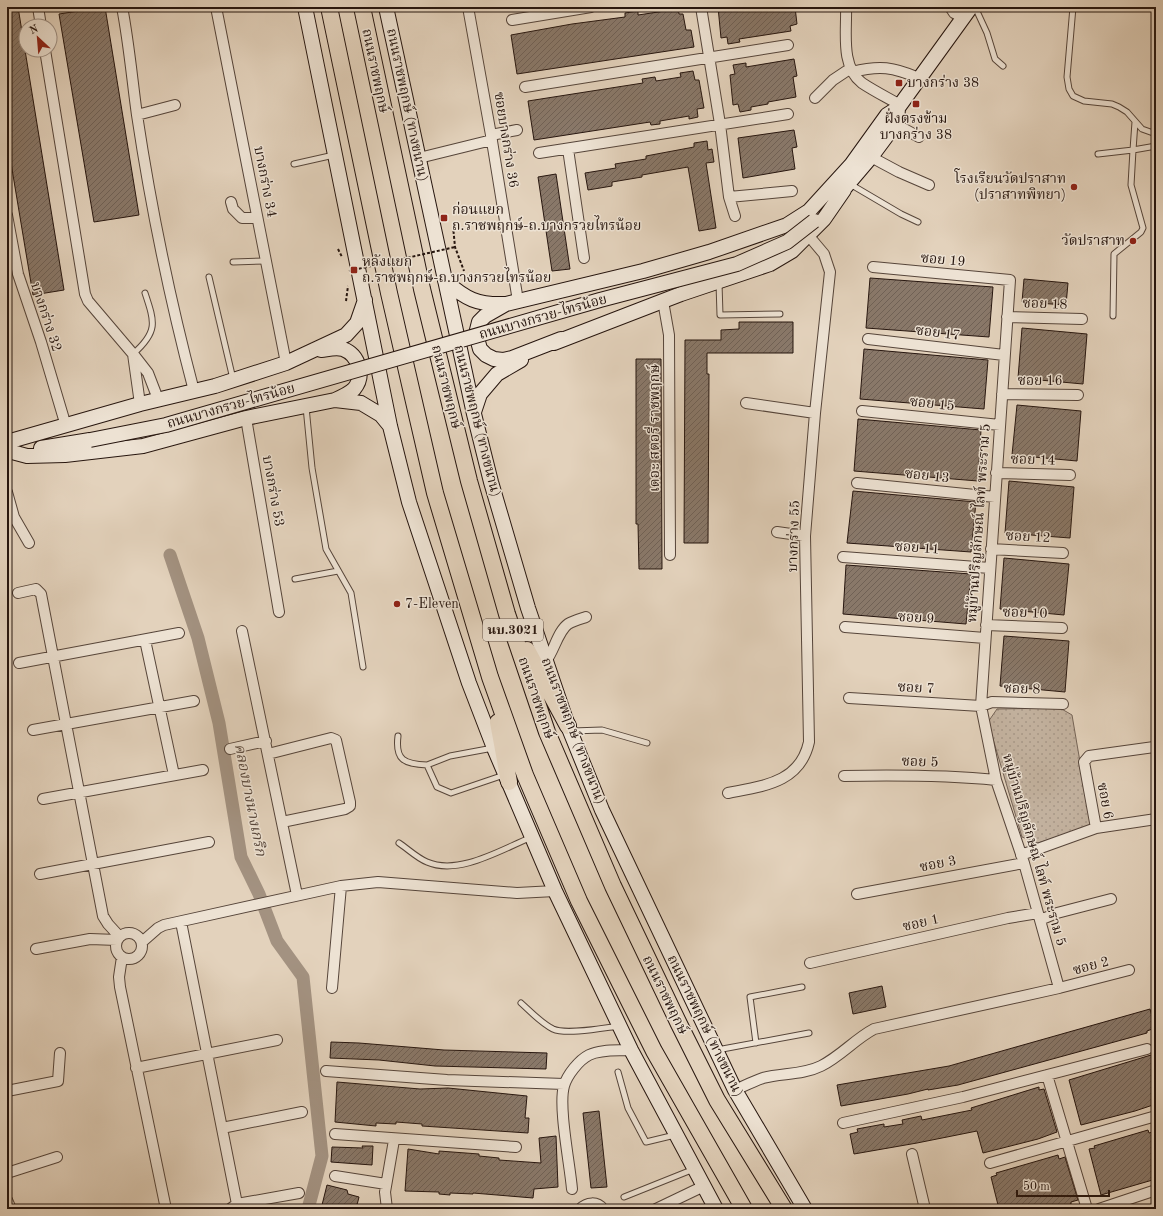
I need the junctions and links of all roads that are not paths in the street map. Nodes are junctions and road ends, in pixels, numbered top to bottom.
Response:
1 (38, 7) edge
2 (122, 7) edge
3 (216, 7) edge
4 (305, 7) edge
5 (362, 7) edge
6 (386, 7) edge
7 (468, 7) edge
8 (591, 7) edge
9 (702, 7) edge
10 (846, 7) edge
11 (950, 7) edge
12 (975, 7) edge
13 (1073, 7) edge
14 (329, 12) edge
15 (967, 12) edge
16 (40, 18) edge
17 (512, 20) dead end
18 (788, 45) dead end
19 (46, 58) edge
20 (709, 58) junction
21 (1003, 66) dead end
22 (852, 70) junction
23 (920, 78) junction
24 (525, 87) dead end
25 (815, 98) dead end
26 (175, 105) dead end
27 (899, 106) junction
28 (788, 114) dead end
29 (137, 115) junction
30 (1135, 122) junction
31 (720, 124) junction
32 (895, 124) junction
33 (517, 130) dead end
34 (1156, 134) edge
35 (919, 137) dead end
36 (492, 138) junction
37 (1156, 146) edge
38 (568, 149) junction
39 (1133, 150) junction
40 (538, 153) dead end
41 (336, 154) junction
42 (1098, 154) dead end
43 (871, 157) junction
44 (419, 158) junction
45 (294, 164) dead end
46 (851, 165) junction
47 (929, 185) dead end
48 (847, 187) junction
49 (792, 191) dead end
50 (729, 197) junction
51 (231, 202) dead end
52 (7, 215) edge
53 (735, 216) dead end
54 (257, 218) junction
55 (812, 219) junction
56 (918, 222) dead end
57 (808, 235) junction
58 (584, 258) dead end
59 (266, 260) junction
60 (233, 262) dead end
61 (874, 268) dead end
62 (209, 277) dead end
63 (1010, 280) joint
64 (445, 281) junction
65 (719, 282) junction
66 (145, 293) dead end
67 (365, 297) junction
68 (663, 301) junction
69 (512, 303) junction
70 (780, 314) dead end
71 (1113, 316) dead end
72 (1007, 317) junction
73 (1082, 319) dead end
74 (561, 339) junction
75 (868, 339) dead end
76 (311, 353) junction
77 (132, 354) junction
78 (1004, 355) junction
79 (286, 363) junction
80 (233, 380) junction
81 (194, 391) junction
82 (1002, 394) junction
83 (1078, 395) dead end
84 (158, 399) junction
85 (335, 400) junction
86 (746, 403) dead end
87 (140, 404) junction
88 (306, 405) junction
89 (862, 411) dead end
90 (815, 413) junction
91 (474, 414) junction
92 (246, 418) junction
93 (1000, 425) junction
94 (66, 426) junction
95 (390, 426) junction
96 (8, 448) edge
97 (996, 473) junction
98 (1070, 475) dead end
99 (857, 483) dead end
100 (7, 492) edge
101 (995, 497) junction
102 (777, 532) dead end
103 (805, 536) junction
104 (29, 543) dead end
105 (991, 548) junction
106 (1063, 553) dead end
107 (670, 555) dead end
108 (843, 556) dead end
109 (990, 568) junction
110 (338, 571) junction
111 (295, 579) dead end
112 (18, 593) dead end
113 (279, 612) dead end
114 (507, 614) junction
115 (586, 617) dead end
116 (986, 625) junction
117 (845, 627) dead end
118 (1062, 628) dead end
119 (242, 632) dead end
120 (179, 633) dead end
121 (985, 638) junction
122 (145, 640) junction
123 (54, 656) junction
124 (546, 662) junction
125 (19, 663) dead end
126 (363, 667) dead end
127 (490, 677) junction
128 (849, 698) dead end
129 (194, 701) dead end
130 (1063, 704) dead end
131 (981, 706) junction
132 (160, 707) junction
133 (67, 724) junction
134 (569, 728) junction
135 (33, 730) dead end
136 (398, 736) dead end
137 (266, 741) junction
138 (647, 743) dead end
139 (1154, 747) dead end
140 (494, 748) junction
141 (230, 749) dead end
142 (268, 754) junction
143 (427, 765) junction
144 (203, 770) dead end
145 (174, 775) junction
146 (844, 776) dead end
147 (508, 778) junction
148 (996, 780) junction
149 (80, 792) junction
150 (728, 793) dead end
151 (43, 799) dead end
152 (1156, 818) edge
153 (282, 822) junction
154 (1096, 828) junction
155 (533, 836) junction
156 (209, 842) dead end
157 (399, 843) dead end
158 (1022, 859) junction
159 (93, 864) junction
160 (40, 874) dead end
161 (341, 886) junction
162 (555, 891) junction
163 (857, 894) dead end
164 (297, 895) junction
165 (1111, 899) dead end
166 (1039, 917) junction
167 (181, 922) junction
168 (118, 938) junction
169 (142, 942) junction
170 (36, 949) dead end
171 (122, 957) junction
172 (810, 963) dead end
173 (1129, 970) dead end
174 (802, 987) dead end
175 (332, 988) dead end
176 (1060, 988) junction
177 (522, 1003) dead end
178 (619, 1026) junction
179 (809, 1033) dead end
180 (277, 1040) dead end
181 (756, 1043) junction
182 (1147, 1049) dead end
183 (631, 1050) junction
184 (716, 1051) junction
185 (60, 1053) dead end
186 (206, 1053) junction
187 (136, 1068) junction
188 (326, 1071) dead end
189 (618, 1072) dead end
190 (1047, 1075) junction
191 (564, 1084) junction
192 (735, 1090) junction
193 (7, 1091) edge
194 (302, 1112) dead end
195 (1156, 1116) edge
196 (842, 1122) dead end
197 (222, 1128) junction
198 (335, 1134) dead end
199 (676, 1134) junction
200 (394, 1140) junction
201 (1066, 1142) junction
202 (516, 1147) dead end
203 (912, 1154) dead end
204 (57, 1157) dead end
205 (990, 1163) dead end
206 (694, 1168) junction
207 (7, 1173) edge
208 (335, 1176) dead end
209 (386, 1184) junction
210 (704, 1186) junction
211 (572, 1189) dead end
212 (1156, 1190) edge
213 (298, 1193) dead end
214 (624, 1197) dead end
215 (7, 1200) edge
216 (234, 1207) edge
217 (580, 1208) edge
218 (11, 1209) edge
219 (166, 1209) edge
220 (387, 1209) edge
221 (570, 1209) edge
222 (603, 1209) edge
223 (656, 1209) edge
224 (716, 1209) edge
225 (744, 1209) edge
226 (784, 1209) edge
227 (805, 1209) edge
228 (925, 1209) edge
229 (1087, 1209) edge
230 (1099, 1209) edge

1 - 16 street
2 - 29 street
3 - 54 street, บางกร่าง 34
4 - 41 main road
5 - 114 main road, ถนนราชพฤกษ์ / นบ.3021
6 - 44 main road, ถนนราชพฤกษ์ (ทางขนาน) / นบ.3021
7 - 36 street, ซอยบางกร่าง 36
8 - 17 street
9 - 20 street
10 - 22 street
11 - 15 street
12 - 21 lane
13 - 30 lane
14 - 127 main road, นบ.3021
15 - 23 main road, ถนนบางกรวย-ไทรน้อย
18 - 20 street
19 - 77 street
20 - 24 street
20 - 31 street
22 - 23 street
22 - 25 street
22 - 27 street
23 - 27 main road, ถนนบางกรวย-ไทรน้อย
26 - 29 street
27 - 32 main road, ถนนบางกรวย-ไทรน้อย
27 - 46 main road, ถนนบางกรวย-ไทรน้อย
28 - 31 street
29 - 81 street
30 - 34 lane
30 - 39 lane
31 - 38 street
31 - 50 street
32 - 35 street
32 - 43 main road, ถนนบางกรวย-ไทรน้อย
33 - 36 street
36 - 44 street
36 - 69 street, ซอยบางกร่าง 36
37 - 39 lane
38 - 40 street
38 - 58 street
39 - 42 lane
39 - 71 lane
41 - 45 lane
41 - 67 main road
43 - 47 street
43 - 48 main road, ถนนบางกรวย-ไทรน้อย
44 - 64 main road, ถนนราชพฤกษ์ (ทางขนาน) / นบ.3021
46 - 55 main road, ถนนบางกรวย-ไทรน้อย
46 - 69 main road
48 - 55 main road, ถนนบางกรวย-ไทรน้อย
48 - 56 lane
48 - 57 main road
49 - 50 street
50 - 53 street
51 - 54 street
52 - 94 street, บางกร่าง 32
54 - 59 street, บางกร่าง 34
55 - 96 main road, ถนนบางกรวย-ไทรน้อย, bridge
57 - 65 main road
57 - 90 street, บางกร่าง 55
59 - 60 lane
59 - 79 street, บางกร่าง 34
61 - 63 street, ซอย 19
62 - 80 lane
63 - 72 street, หมู่บ้านปริญลักษณ์ ไลท์ พระราม 5
64 - 69 main road
64 - 91 main road, ถนนราชพฤกษ์ (ทางขนาน) / นบ.3021
65 - 68 main road
65 - 70 lane
66 - 77 lane
67 - 76 main road
67 - 95 main road
68 - 74 main road
68 - 107 street, เดอะ สตอรี่ ราชพฤกษ์
69 - 74 main road
72 - 73 street, ซอย 18
72 - 78 street, หมู่บ้านปริญลักษณ์ ไลท์ พระราม 5
74 - 91 main road
75 - 78 street, ซอย 17
76 - 79 main road
76 - 85 main road
77 - 84 street
77 - 87 street
78 - 82 street, หมู่บ้านปริญลักษณ์ ไลท์ พระราม 5
79 - 80 main road
80 - 81 main road
81 - 84 main road
82 - 83 street, ซอย 16
82 - 93 street, หมู่บ้านปริญลักษณ์ ไลท์ พระราม 5
84 - 87 main road
85 - 88 main road
85 - 95 main road
86 - 90 street
87 - 94 main road
88 - 92 main road
88 - 110 lane
89 - 93 street, ซอย 15
90 - 103 street, บางกร่าง 55
91 - 124 main road, ถนนราชพฤกษ์ (ทางขนาน) / นบ.3021
92 - 96 main road
92 - 113 street, บางกร่าง 53
93 - 97 street, หมู่บ้านปริญลักษณ์ ไลท์ พระราม 5
94 - 96 main road
95 - 140 main road
97 - 98 street, ซอย 14
97 - 101 street, หมู่บ้านปริญลักษณ์ ไลท์ พระราม 5
99 - 101 street, ซอย 13
100 - 104 street
101 - 105 street, หมู่บ้านปริญลักษณ์ ไลท์ พระราม 5
102 - 103 street
103 - 150 street, บางกร่าง 55
105 - 106 street, ซอย 12
105 - 109 street, หมู่บ้านปริญลักษณ์ ไลท์ พระราม 5
108 - 109 street, ซอย 11
109 - 116 street, หมู่บ้านปริญลักษณ์ ไลท์ พระราม 5
110 - 111 lane
110 - 126 lane
112 - 123 street
114 - 134 main road
114 - 226 main road, ถนนราชพฤกษ์ / นบ.3021
115 - 124 street
116 - 118 street, ซอย 10
116 - 121 street, หมู่บ้านปริญลักษณ์ ไลท์ พระราม 5
117 - 121 street, ซอย 9
119 - 137 street
120 - 122 street
121 - 131 street, หมู่บ้านปริญลักษณ์ ไลท์ พระราม 5
122 - 123 street
122 - 132 street
123 - 125 street
123 - 133 street
124 - 134 main road, ถนนราชพฤกษ์ (ทางขนาน) / นบ.3021
127 - 147 main road
127 - 225 main road, นบ.3021
128 - 131 street, ซอย 7
129 - 132 street
130 - 131 street, ซอย 8
131 - 148 street, หมู่บ้านปริญลักษณ์ ไลท์ พระราม 5
132 - 133 street
132 - 145 street
133 - 135 street
133 - 149 street
134 - 138 lane
134 - 184 main road, ถนนราชพฤกษ์ (ทางขนาน) / นบ.3021
136 - 143 lane
137 - 141 street
137 - 142 street
139 - 154 street, ซอย 6
140 - 143 lane
140 - 147 main road
142 - 153 street
142 - 153 street
143 - 147 lane
144 - 145 street
145 - 149 street
146 - 148 street, ซอย 5
147 - 155 main road
148 - 158 street, หมู่บ้านปริญลักษณ์ ไลท์ พระราม 5
149 - 151 street
149 - 159 street
152 - 154 street
153 - 164 street
154 - 158 street, ซอย 6
155 - 157 lane
155 - 162 main road
156 - 159 street
158 - 163 street, ซอย 3
158 - 166 street, หมู่บ้านปริญลักษณ์ ไลท์ พระราม 5
159 - 160 street
159 - 168 street
161 - 162 street
161 - 164 street
161 - 175 street
162 - 178 main road
164 - 167 street
165 - 166 street, ซอย 1
166 - 172 street, ซอย 1
166 - 176 street, หมู่บ้านปริญลักษณ์ ไลท์ พระราม 5
167 - 169 street
167 - 186 street
168 - 169 street
168 - 170 street
168 - 171 street
169 - 171 street
171 - 187 street
173 - 176 street, ซอย 2
174 - 181 lane
176 - 192 street
177 - 178 lane
178 - 183 main road
179 - 181 lane
180 - 186 street
181 - 184 lane
182 - 190 street
183 - 191 street
183 - 199 main road
184 - 192 main road, ถนนราชพฤกษ์ (ทางขนาน) / นบ.3021
185 - 193 street
186 - 187 street
186 - 197 street
187 - 219 street
188 - 191 street
189 - 199 lane
190 - 196 street
190 - 201 street
191 - 211 street
192 - 227 main road, ถนนราชพฤกษ์ (ทางขนาน) / นบ.3021
194 - 197 street
195 - 201 street
197 - 216 street
198 - 200 street
199 - 206 main road
200 - 202 street
200 - 209 street
201 - 205 street
201 - 229 street
203 - 228 street
204 - 207 street
206 - 210 main road
206 - 214 lane
208 - 209 street
209 - 220 street
210 - 223 street
210 - 224 main road
212 - 230 street
213 - 216 street
215 - 218 street
217 - 221 street
217 - 222 street

